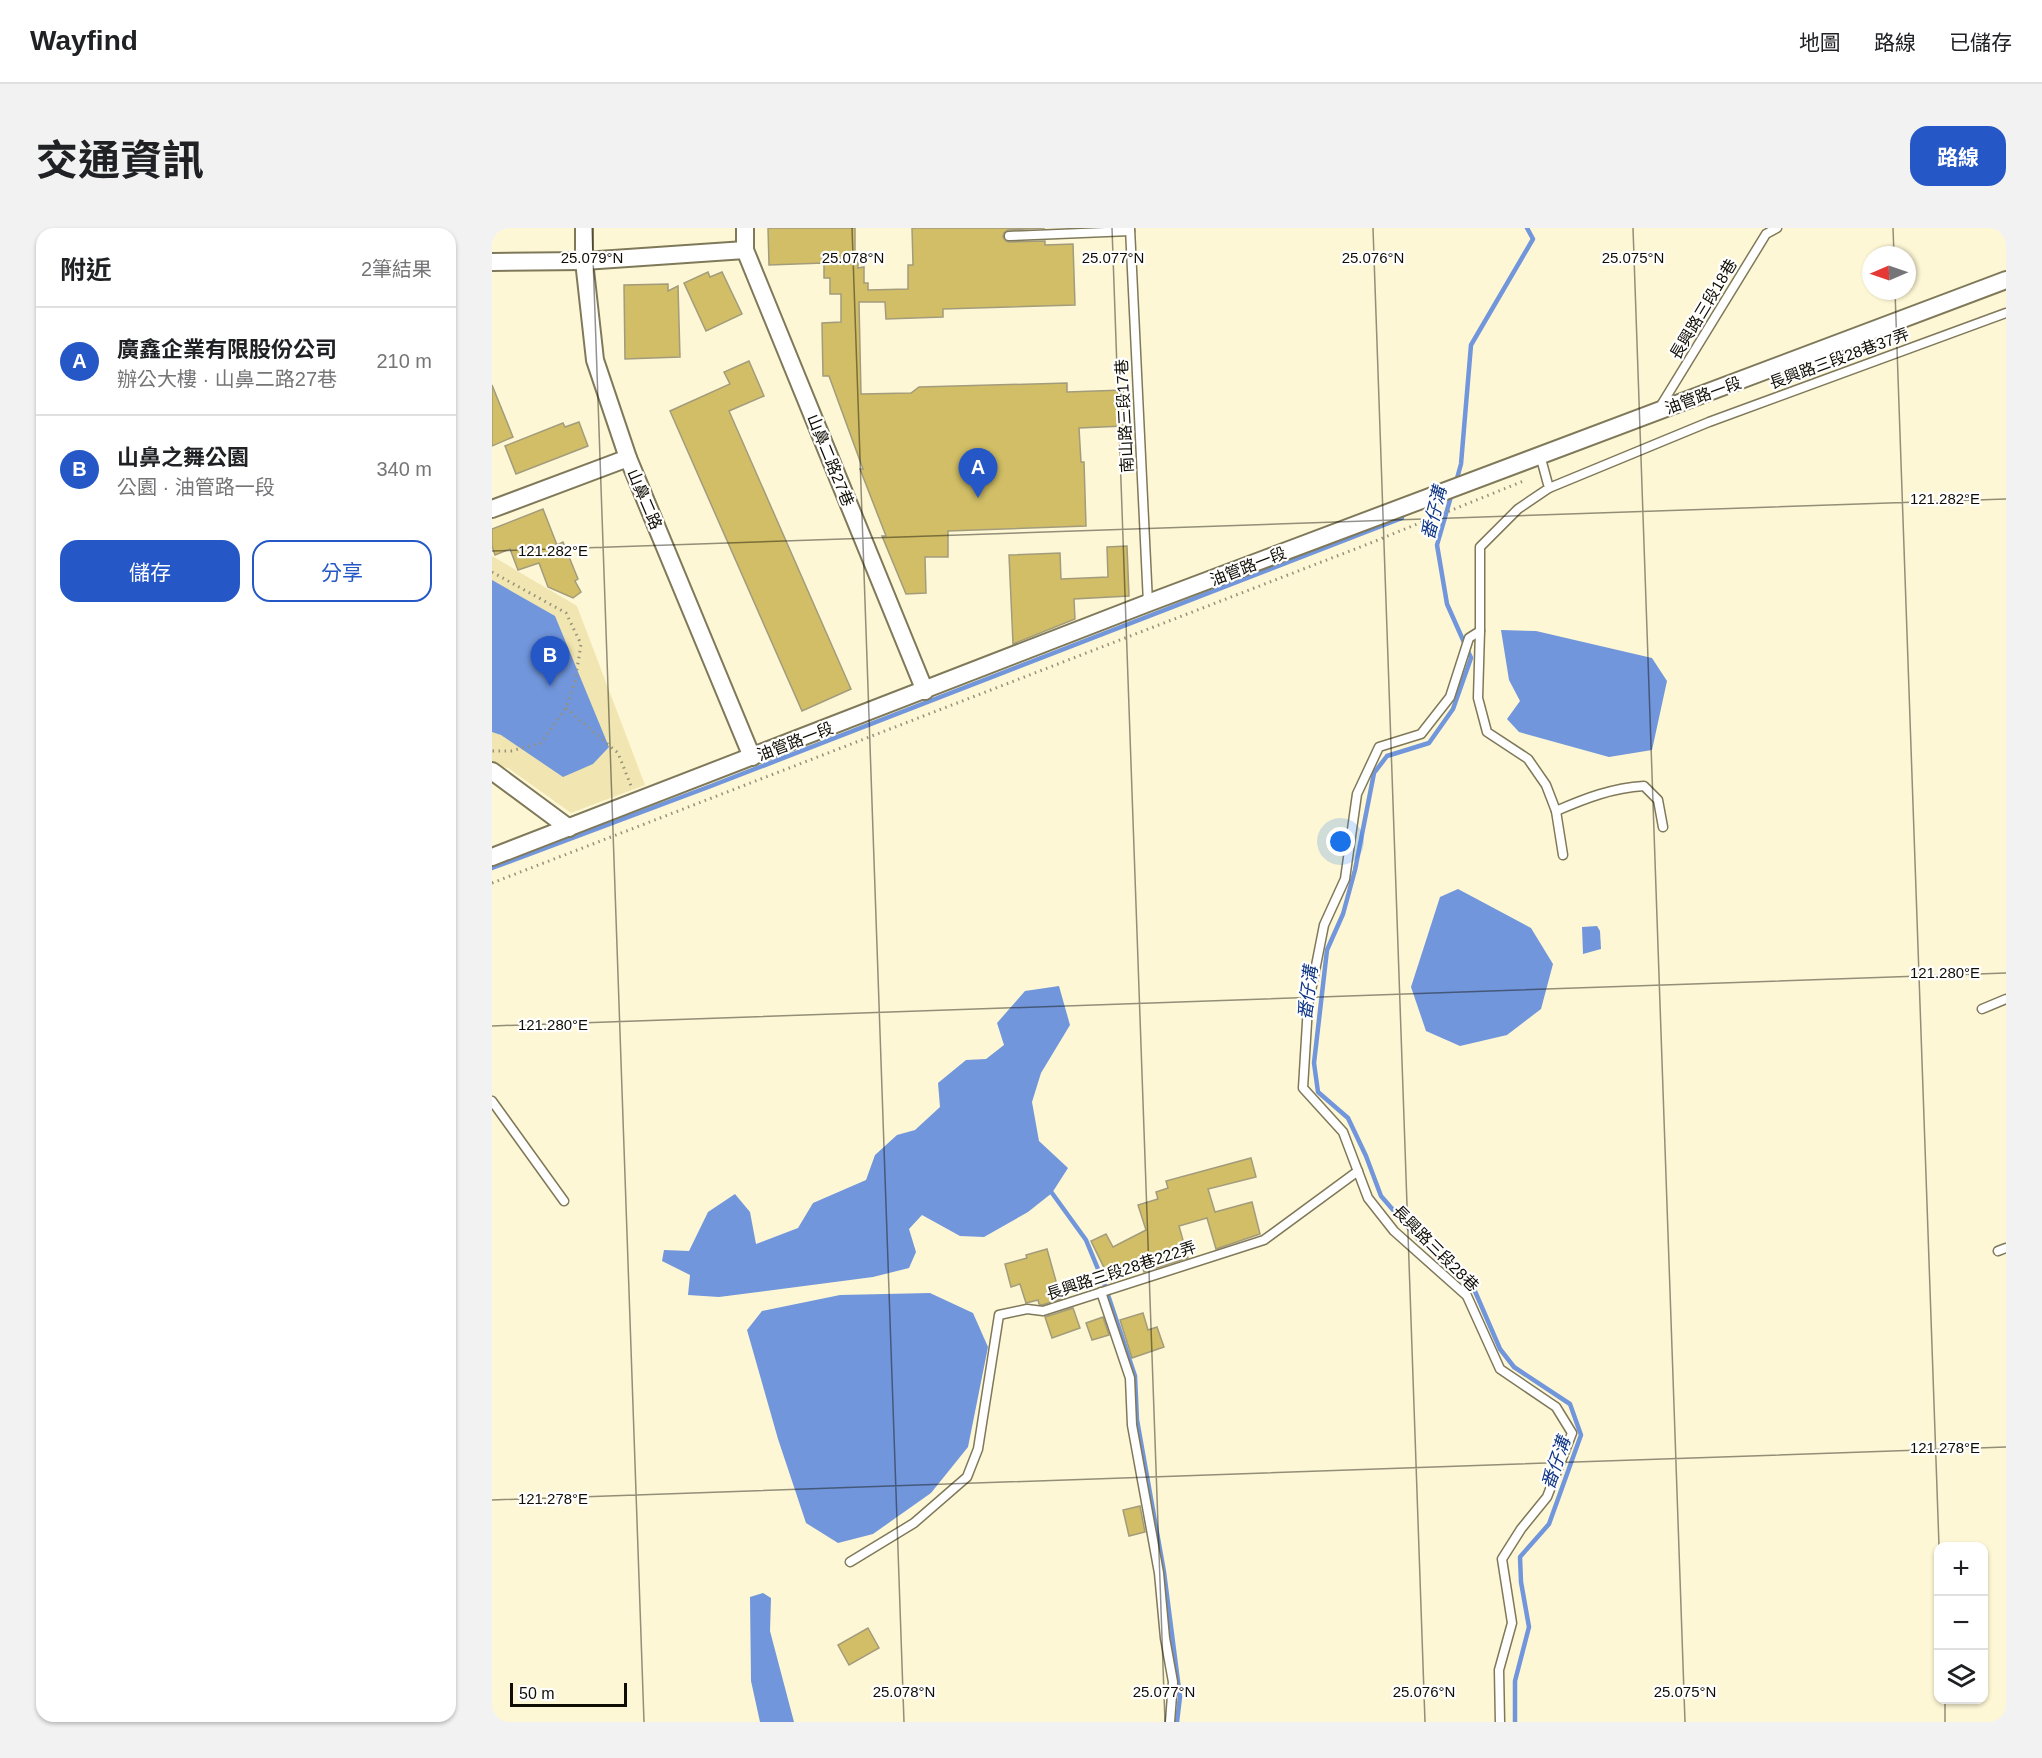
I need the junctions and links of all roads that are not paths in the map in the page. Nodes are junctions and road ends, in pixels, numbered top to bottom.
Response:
1 (584, 228) edge
2 (745, 228) edge
3 (1777, 228) edge
4 (1130, 229) edge
5 (1009, 236) dead end
6 (745, 250) junction
7 (584, 261) junction
8 (492, 262) edge
9 (2006, 280) edge
10 (2006, 313) edge
11 (1659, 411) junction
12 (1540, 455) junction
13 (628, 458) junction
14 (1549, 488) junction
15 (492, 509) edge
16 (1148, 603) junction
17 (1480, 631) junction
18 (925, 691) junction
19 (752, 757) junction
20 (492, 771) edge
21 (1557, 811) junction
22 (1663, 827) dead end
23 (569, 828) junction
24 (1563, 855) dead end
25 (492, 857) edge
26 (2006, 999) edge
27 (1982, 1009) dead end
28 (492, 1101) edge
29 (1358, 1171) junction
30 (564, 1201) dead end
31 (1101, 1292) junction
32 (850, 1562) dead end
33 (1170, 1722) edge
34 (1500, 1722) edge

1 - 7 street, 山鼻二路
2 - 6 street, 山鼻二路27巷
3 - 11 lane, 長興路三段18巷
4 - 5 lane
4 - 16 lane, 南山路三段17巷
6 - 7 street
6 - 18 street, 山鼻二路27巷
7 - 8 street
7 - 13 street, 山鼻二路
9 - 11 street, 油管路一段
10 - 14 lane, 長興路三段28巷37弄
11 - 12 street, 油管路一段
12 - 14 lane
12 - 16 street, 油管路一段
13 - 15 street
13 - 19 street, 山鼻二路
14 - 17 lane
16 - 18 street, 油管路一段
17 - 21 lane
17 - 29 lane, 長興路三段28巷
18 - 19 street, 油管路一段
19 - 23 street, 油管路一段
20 - 23 street
21 - 22 lane
21 - 24 lane
23 - 25 street, 油管路一段
26 - 27 lane
28 - 30 lane
29 - 31 lane, 長興路三段28巷222弄
29 - 34 lane, 長興路三段28巷
31 - 32 lane, 長興路三段28巷222弄
31 - 33 lane

